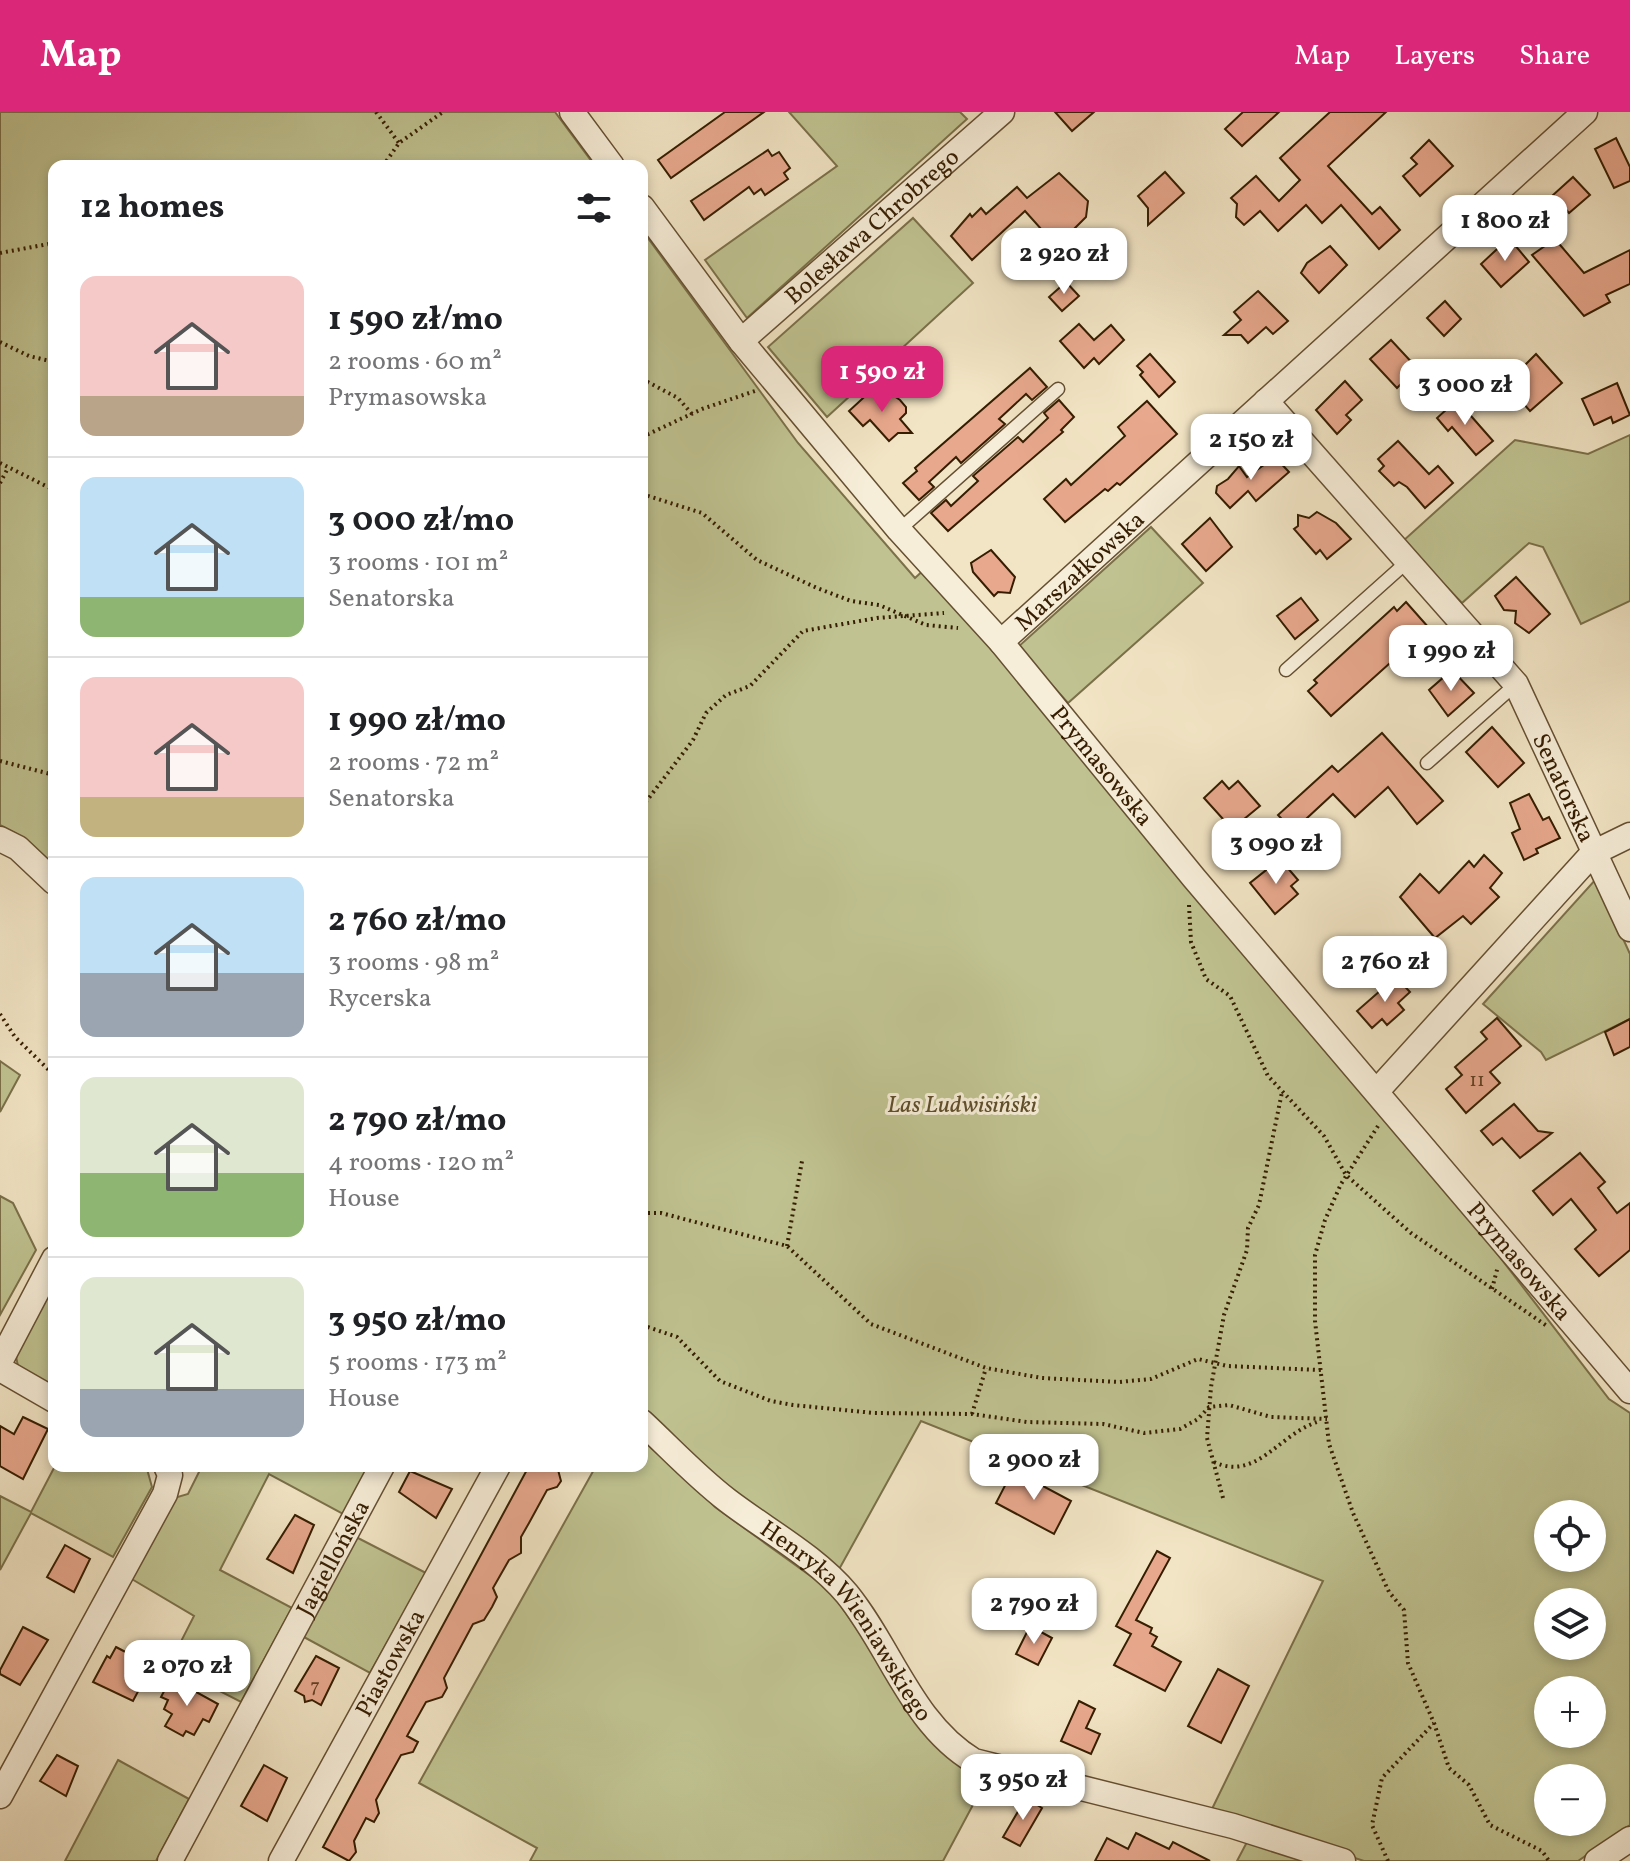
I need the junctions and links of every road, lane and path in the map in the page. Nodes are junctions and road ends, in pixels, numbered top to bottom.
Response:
1 (376, 112) edge
2 (443, 112) edge
3 (572, 112) edge
4 (1002, 112) edge
5 (1585, 112) edge
6 (399, 143) junction
7 (387, 160) edge
8 (608, 160) edge
9 (648, 215) edge
10 (48, 244) edge
11 (0, 253) edge
12 (741, 341) junction
13 (0, 342) edge
14 (48, 361) edge
15 (648, 382) edge
16 (777, 384) junction
17 (1058, 389) dead end
18 (1266, 401) junction
19 (692, 414) junction
20 (648, 434) edge
21 (0, 463) edge
22 (8, 468) junction
23 (0, 483) edge
24 (48, 487) edge
25 (648, 496) edge
26 (899, 530) junction
27 (1408, 561) junction
28 (977, 614) junction
29 (913, 617) junction
30 (1001, 642) junction
31 (1286, 670) dead end
32 (1516, 684) junction
33 (0, 761) edge
34 (1427, 763) dead end
35 (48, 773) edge
36 (648, 799) edge
37 (1630, 835) edge
38 (0, 839) edge
39 (1593, 853) junction
40 (48, 876) edge
41 (1194, 878) junction
42 (1630, 929) edge
43 (0, 1014) edge
44 (48, 1069) edge
45 (1282, 1092) junction
46 (1384, 1099) junction
47 (802, 1161) dead end
48 (1346, 1175) junction
49 (648, 1213) edge
50 (787, 1246) junction
51 (48, 1270) edge
52 (648, 1327) edge
53 (1551, 1328) dead end
54 (0, 1362) edge
55 (1217, 1363) junction
56 (986, 1368) junction
57 (0, 1369) edge
58 (1321, 1370) junction
59 (1630, 1391) edge
60 (48, 1397) edge
61 (1209, 1407) junction
62 (972, 1414) junction
63 (1327, 1419) junction
64 (648, 1428) edge
65 (1214, 1462) junction
66 (168, 1472) edge
67 (379, 1472) edge
68 (495, 1472) edge
69 (1223, 1498) dead end
70 (1434, 1723) junction
71 (0, 1796) edge
72 (1630, 1839) edge
73 (170, 1861) edge
74 (281, 1861) edge
75 (1343, 1861) edge
76 (1388, 1861) edge
77 (1549, 1861) edge
78 (1597, 1861) edge

1 - 6 path
2 - 6 path
3 - 8 street
4 - 12 street, Bolesława Chrobrego
5 - 18 street, Marszałkowska
6 - 7 path
9 - 12 street, Prymasowska
10 - 11 path
12 - 16 street, Prymasowska
13 - 14 path
15 - 19 path
16 - 19 path
16 - 26 street, Prymasowska
17 - 26 lane
18 - 27 street, Senatorska
18 - 30 street, Marszałkowska
19 - 20 path
21 - 22 path
22 - 23 path
22 - 24 path
25 - 29 path
26 - 28 street, Prymasowska
27 - 31 lane
27 - 32 street, Senatorska
28 - 29 path
28 - 29 path
28 - 30 street, Prymasowska
29 - 36 path
30 - 41 street, Prymasowska
32 - 34 lane
32 - 39 street, Senatorska
33 - 35 path
37 - 39 street
38 - 40 street
39 - 42 street, Senatorska
39 - 46 street
41 - 45 path
41 - 46 street, Prymasowska
43 - 44 path
45 - 48 path
45 - 55 path
46 - 48 path
46 - 59 street, Prymasowska
47 - 50 path
48 - 53 path
48 - 58 path
49 - 50 path
50 - 56 path
51 - 54 street
52 - 62 path
55 - 56 path
55 - 58 path
55 - 61 path
56 - 62 path
57 - 60 street
58 - 63 path
61 - 62 path
61 - 63 path
61 - 65 path
63 - 65 path
63 - 70 path
64 - 75 street, Henryka Wieniawskiego
65 - 69 path
66 - 71 street
67 - 73 street, Jagiellońska
68 - 74 street, Piastowska
70 - 76 path
70 - 77 path
72 - 78 street

